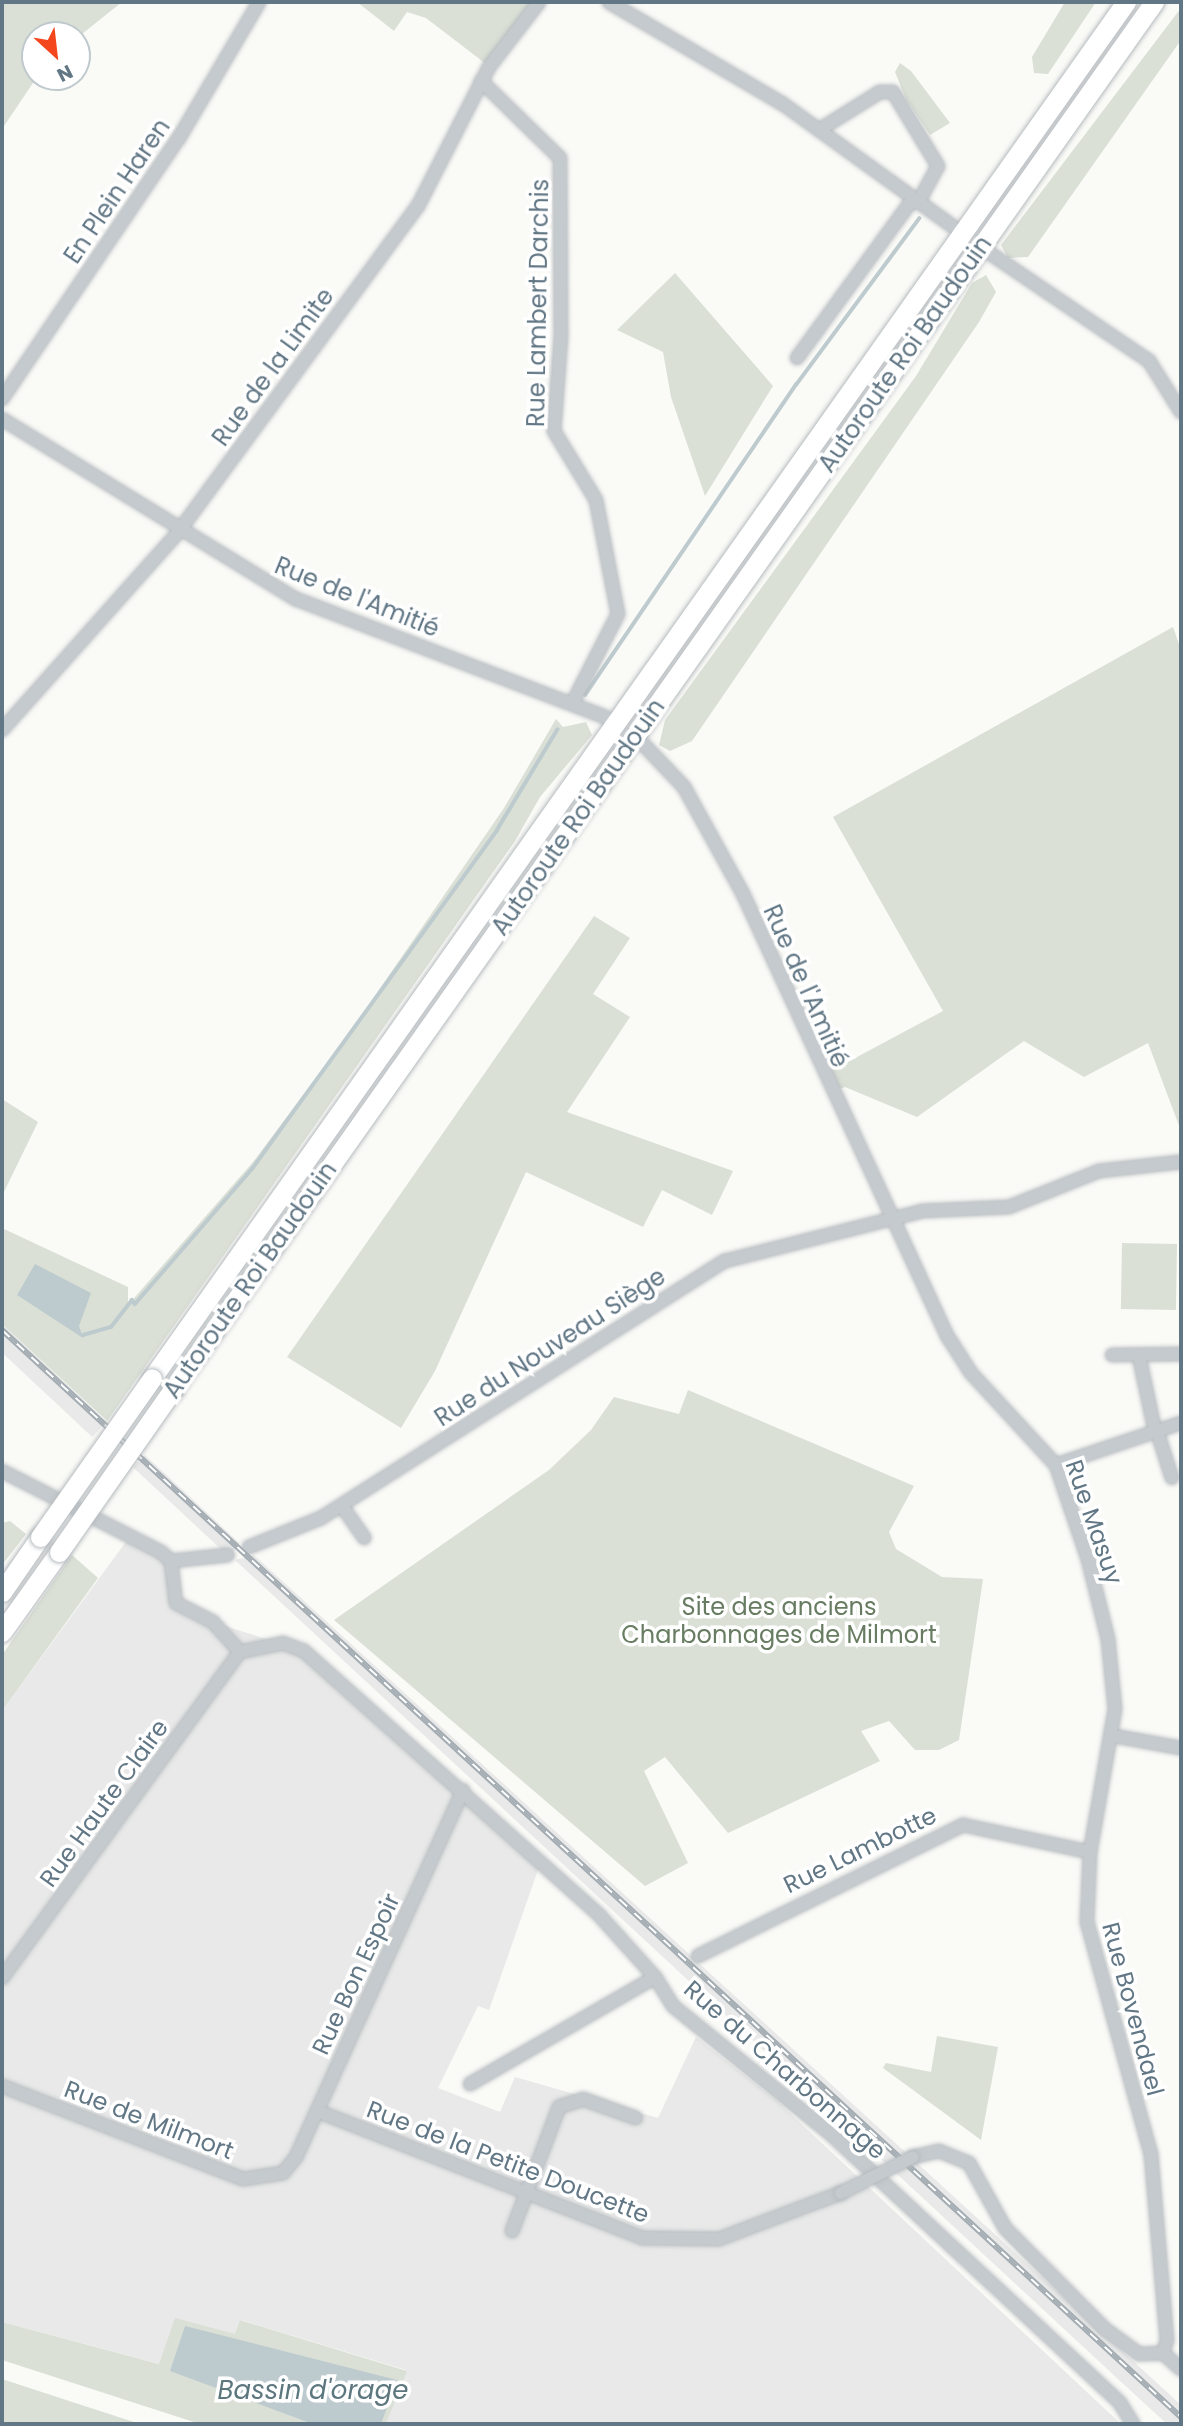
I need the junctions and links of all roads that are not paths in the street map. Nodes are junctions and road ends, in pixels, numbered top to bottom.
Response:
1 (259, 2) edge
2 (538, 2) edge
3 (609, 2) edge
4 (1125, 2) edge
5 (1154, 2) edge
6 (481, 82) junction
7 (818, 130) junction
8 (915, 201) junction
9 (952, 226) dead end
10 (992, 254) dead end
11 (797, 358) dead end
12 (2, 399) edge
13 (1181, 412) edge
14 (2, 419) edge
15 (179, 531) junction
16 (573, 702) junction
17 (605, 717) dead end
18 (2, 730) edge
19 (644, 745) dead end
20 (1181, 1162) edge
21 (889, 1220) junction
22 (1181, 1354) edge
23 (1112, 1355) dead end
24 (1139, 1356) junction
25 (1181, 1423) edge
26 (1156, 1431) junction
27 (1056, 1465) junction
28 (2, 1471) edge
29 (1172, 1478) dead end
30 (342, 1506) junction
31 (364, 1538) dead end
32 (249, 1547) dead end
33 (228, 1555) dead end
34 (171, 1561) junction
35 (2, 1592) edge
36 (2, 1632) edge
37 (240, 1652) junction
38 (1114, 1736) junction
39 (1181, 1748) edge
40 (463, 1790) junction
41 (1090, 1852) junction
42 (698, 1956) dead end
43 (655, 1977) junction
44 (2, 1978) edge
45 (470, 2084) dead end
46 (2, 2086) edge
47 (317, 2111) junction
48 (636, 2118) dead end
49 (283, 2173) joint
50 (526, 2193) junction
51 (512, 2231) dead end
52 (1163, 2353) junction
53 (1181, 2369) edge
54 (1133, 2424) edge

1 - 12 street, En Plein Haren
2 - 6 street, Rue de la Limite
3 - 7 street
4 - 35 highway, Autoroute Roi Baudouin, bridge
5 - 36 highway, Autoroute Roi Baudouin, bridge
6 - 15 street, Rue de la Limite
6 - 16 street, Rue Lambert Darchis
7 - 8 street
7 - 8 street
8 - 9 street
8 - 11 street
10 - 13 street
14 - 15 street, Rue de l'Amitié
15 - 16 street, Rue de l'Amitié
15 - 18 street, Rue de la Limite
16 - 17 street, Rue de l'Amitié
19 - 21 street, Rue de l'Amitié
20 - 21 street, Rue du Nouveau Siège
21 - 27 street, Rue Masuy
21 - 30 street, Rue du Nouveau Siège
22 - 24 street
23 - 24 street
24 - 26 street
25 - 26 street
26 - 27 street
26 - 29 street
27 - 38 street, Rue Masuy
28 - 34 street
30 - 31 street
30 - 32 street, Rue du Nouveau Siège
33 - 34 street
34 - 37 street
37 - 40 street, Rue du Charbonnage
37 - 44 street, Rue Haute Claire
38 - 39 street
38 - 41 street, Rue Bovendael
40 - 43 street, Rue du Charbonnage
40 - 47 street, Rue Bon Espoir
41 - 42 street, Rue Lambotte
41 - 52 street, Rue Bovendael
43 - 45 street
43 - 54 street, Rue du Charbonnage
46 - 49 street, Rue de Milmort
47 - 49 street, Rue Bon Espoir
47 - 50 street, Rue de la Petite Doucette
48 - 50 street
50 - 51 street
50 - 52 street, Rue de la Petite Doucette, bridge
52 - 53 street

